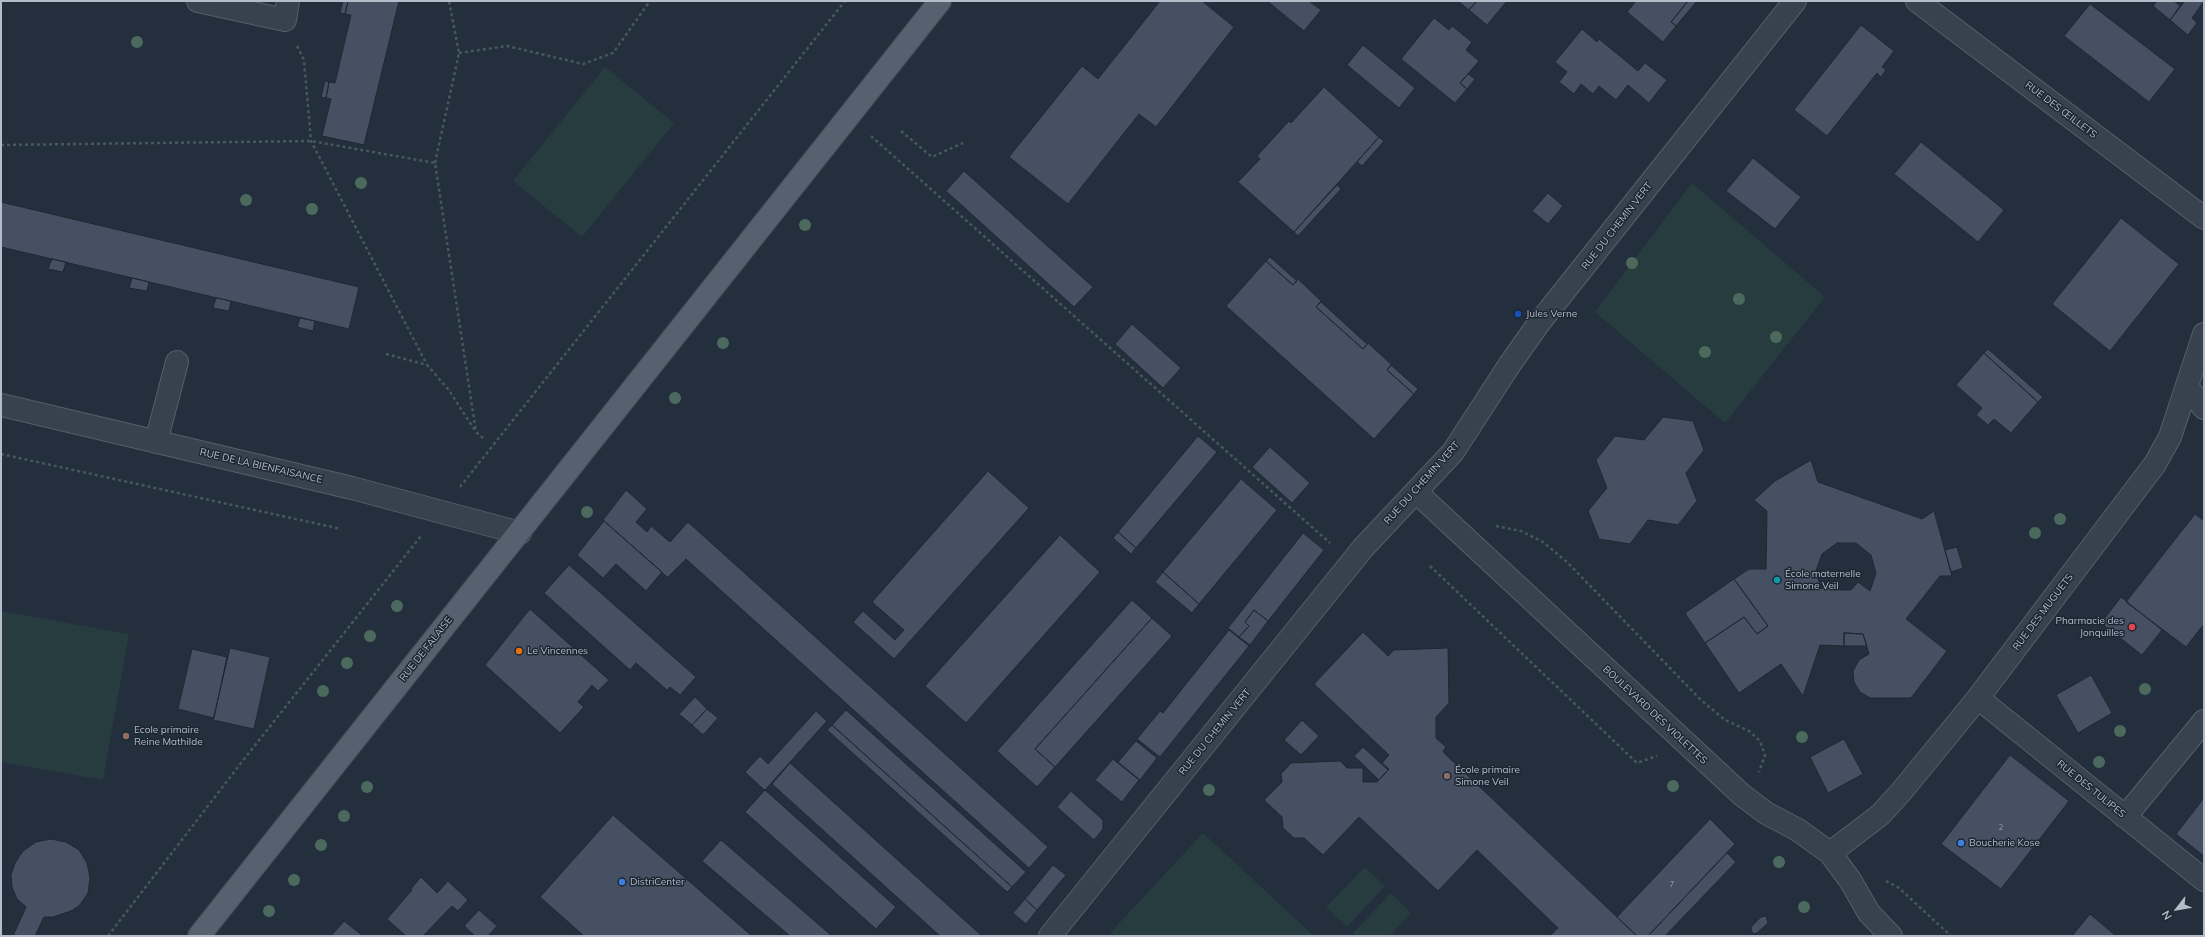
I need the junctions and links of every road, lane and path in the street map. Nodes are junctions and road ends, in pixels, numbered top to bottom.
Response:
1 (198, 1) edge
2 (449, 1) edge
3 (650, 1) edge
4 (846, 1) edge
5 (940, 1) edge
6 (1795, 1) edge
7 (1917, 1) edge
8 (286, 11) edge
9 (459, 53) junction
10 (849, 116) junction
11 (901, 131) dead end
12 (311, 141) junction
13 (962, 143) dead end
14 (1, 145) edge
15 (435, 163) junction
16 (2204, 218) edge
17 (2204, 334) edge
18 (386, 354) dead end
19 (176, 362) dead end
20 (427, 365) junction
21 (2188, 388) junction
22 (1, 405) edge
23 (2204, 408) edge
24 (476, 432) junction
25 (484, 439) dead end
26 (156, 442) junction
27 (1, 454) edge
28 (1416, 492) junction
29 (441, 510) junction
30 (341, 529) dead end
31 (520, 532) junction
32 (1460, 534) junction
33 (1332, 544) dead end
34 (1430, 566) dead end
35 (1978, 698) junction
36 (2204, 721) edge
37 (1661, 754) dead end
38 (1766, 813) junction
39 (2125, 817) junction
40 (1830, 853) junction
41 (2204, 880) edge
42 (1885, 881) dead end
43 (108, 936) edge
44 (199, 936) edge
45 (1050, 936) edge
46 (1891, 936) edge
47 (1951, 936) edge

1 - 8 street
2 - 9 path
3 - 9 path
4 - 29 path
5 - 10 main road, RUE DE FALAISE
6 - 28 street, RUE DU CHEMIN VERT
7 - 16 street, RUE DES ŒILLETS
8 - 12 path
9 - 15 path
10 - 31 main road, RUE DE FALAISE
10 - 33 path
11 - 13 path
12 - 14 path
12 - 15 path
12 - 20 path
15 - 24 path
17 - 21 street, RUE DES MUGUETS
18 - 20 path
19 - 26 street
20 - 24 path
21 - 23 street
21 - 35 street, RUE DES MUGUETS
22 - 26 street, RUE DE LA BIENFAISANCE
24 - 25 path
26 - 29 street, RUE DE LA BIENFAISANCE
27 - 30 path
28 - 32 street, BOULEVARD DES VIOLETTES
28 - 45 street, RUE DU CHEMIN VERT
29 - 31 street, RUE DE LA BIENFAISANCE
29 - 43 path
31 - 44 main road, RUE DE FALAISE
32 - 38 street, BOULEVARD DES VIOLETTES
32 - 38 path
34 - 37 path
35 - 39 street, RUE DES TULIPES
35 - 40 street, RUE DES MUGUETS
36 - 39 street
38 - 40 street, BOULEVARD DES VIOLETTES
39 - 41 street, RUE DES TULIPES
40 - 46 street, BOULEVARD DES VIOLETTES
42 - 47 path

